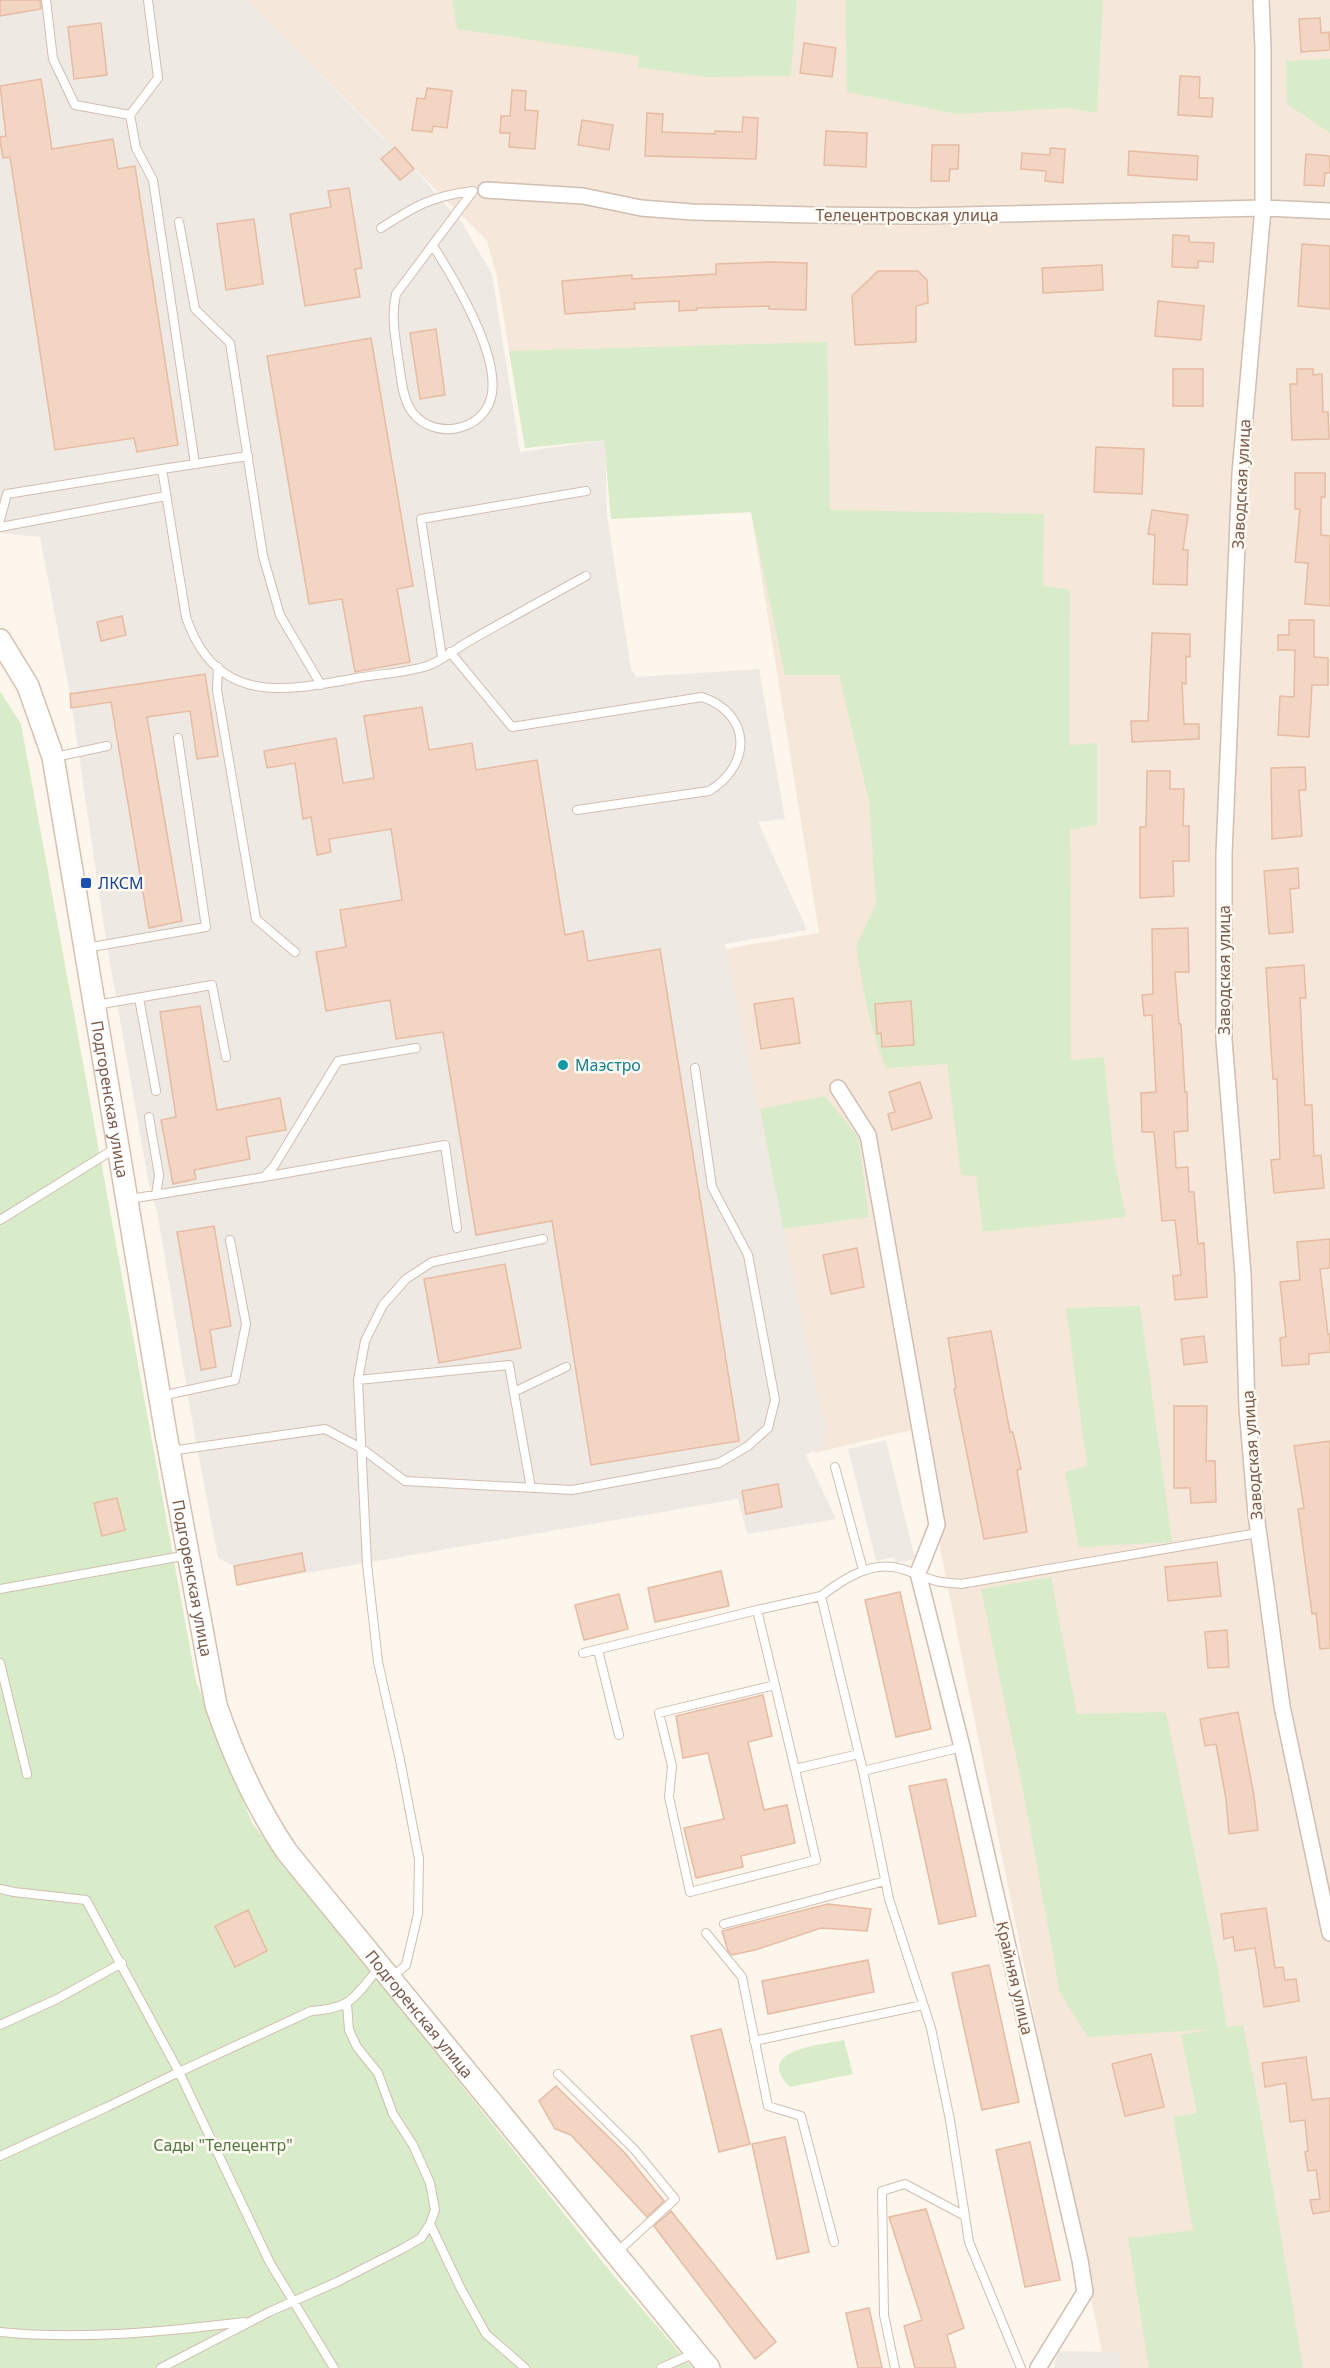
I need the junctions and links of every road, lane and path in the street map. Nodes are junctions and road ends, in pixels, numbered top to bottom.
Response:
1 (46, 0) edge
2 (148, 0) edge
3 (1261, 0) edge
4 (130, 115) junction
5 (480, 191) junction
6 (1263, 208) junction
7 (1330, 211) edge
8 (179, 222) dead end
9 (381, 228) dead end
10 (433, 246) junction
11 (248, 456) junction
12 (195, 464) junction
13 (162, 469) junction
14 (586, 491) dead end
15 (166, 496) junction
16 (0, 520) edge
17 (0, 527) edge
18 (585, 576) dead end
19 (0, 640) edge
20 (450, 652) junction
21 (442, 657) junction
22 (218, 667) junction
23 (321, 685) junction
24 (178, 738) dead end
25 (107, 746) dead end
26 (53, 757) junction
27 (577, 810) dead end
28 (86, 948) junction
29 (295, 952) dead end
30 (139, 998) junction
31 (95, 1005) junction
32 (416, 1048) dead end
33 (226, 1057) dead end
34 (695, 1068) dead end
35 (838, 1088) dead end
36 (156, 1091) dead end
37 (149, 1117) dead end
38 (118, 1147) junction
39 (264, 1177) junction
40 (156, 1195) junction
41 (127, 1200) junction
42 (0, 1220) edge
43 (457, 1228) dead end
44 (543, 1239) dead end
45 (230, 1240) dead end
46 (566, 1367) dead end
47 (358, 1380) junction
48 (514, 1392) junction
49 (160, 1396) junction
50 (361, 1448) junction
51 (169, 1451) junction
52 (835, 1467) dead end
53 (531, 1488) junction
54 (1258, 1533) junction
55 (188, 1555) junction
56 (863, 1570) junction
57 (919, 1576) junction
58 (0, 1589) edge
59 (821, 1596) junction
60 (757, 1610) junction
61 (598, 1650) junction
62 (583, 1653) dead end
63 (0, 1663) edge
64 (775, 1685) junction
65 (619, 1735) dead end
66 (962, 1747) junction
67 (859, 1754) junction
68 (795, 1768) junction
69 (863, 1771) junction
70 (27, 1774) dead end
71 (885, 1881) junction
72 (0, 1889) edge
73 (724, 1924) dead end
74 (706, 1933) dead end
75 (1330, 1933) edge
76 (122, 1963) junction
77 (385, 1972) junction
78 (347, 2004) junction
79 (923, 2005) junction
80 (0, 2025) edge
81 (754, 2041) junction
82 (179, 2072) junction
83 (558, 2074) dead end
84 (0, 2156) edge
85 (965, 2216) junction
86 (430, 2224) junction
87 (834, 2242) dead end
88 (615, 2254) junction
89 (292, 2302) junction
90 (251, 2321) junction
91 (0, 2332) edge
92 (703, 2360) edge
93 (524, 2366) edge
94 (161, 2368) edge
95 (334, 2368) edge
96 (513, 2368) edge
97 (661, 2368) edge
98 (895, 2368) edge
99 (1022, 2368) edge
100 (1038, 2368) edge

1 - 4 lane
2 - 4 lane
3 - 6 street, Заводская улица
4 - 12 lane
5 - 6 street, Телецентровская улица
5 - 9 lane
5 - 10 lane
6 - 7 street, Телецентровская улица
6 - 54 street, Заводская улица
8 - 11 lane
10 - 10 lane
11 - 12 lane
11 - 23 lane
12 - 13 lane
13 - 15 lane
13 - 16 lane
14 - 21 lane
15 - 17 lane
15 - 22 lane
18 - 20 lane
19 - 26 street, Подгоренская улица
20 - 21 lane
20 - 27 lane
21 - 23 lane
22 - 23 lane
22 - 29 lane
24 - 28 lane
25 - 26 lane
26 - 28 street, Подгоренская улица
28 - 31 street, Подгоренская улица
30 - 31 lane
30 - 33 lane
30 - 36 lane
31 - 38 street, Подгоренская улица
32 - 39 lane
34 - 53 lane
35 - 57 street
37 - 40 lane
38 - 41 street, Подгоренская улица
38 - 42 lane
39 - 40 lane
39 - 43 lane
40 - 41 lane
41 - 49 street, Подгоренская улица
44 - 47 lane
45 - 49 lane
46 - 48 lane
47 - 48 lane
47 - 50 lane
48 - 53 lane
49 - 51 street, Подгоренская улица
50 - 51 lane
50 - 53 lane
50 - 77 lane
51 - 55 street, Подгоренская улица
52 - 56 lane
54 - 57 lane
54 - 75 street, Заводская улица
55 - 58 lane
55 - 77 street, Подгоренская улица
56 - 57 lane
56 - 59 lane
57 - 66 street, Крайняя улица
59 - 60 lane
59 - 67 lane
60 - 61 lane
60 - 64 lane
61 - 62 lane
61 - 65 lane
63 - 70 lane
64 - 68 lane
64 - 68 lane
66 - 69 lane
66 - 100 street, Крайняя улица
67 - 68 lane
67 - 69 lane
69 - 71 lane
71 - 73 lane
71 - 79 lane
72 - 76 lane
74 - 81 lane
76 - 80 lane
76 - 82 lane
77 - 78 lane
77 - 88 street, Подгоренская улица
78 - 82 lane
78 - 86 lane
79 - 81 lane
79 - 85 lane
81 - 87 lane
82 - 84 lane
82 - 89 lane
83 - 88 lane
85 - 98 lane
85 - 99 lane
86 - 89 lane
86 - 93 lane
88 - 92 street, Подгоренская улица
89 - 90 lane
89 - 95 lane
90 - 91 lane
90 - 94 lane
92 - 97 lane
93 - 96 lane

